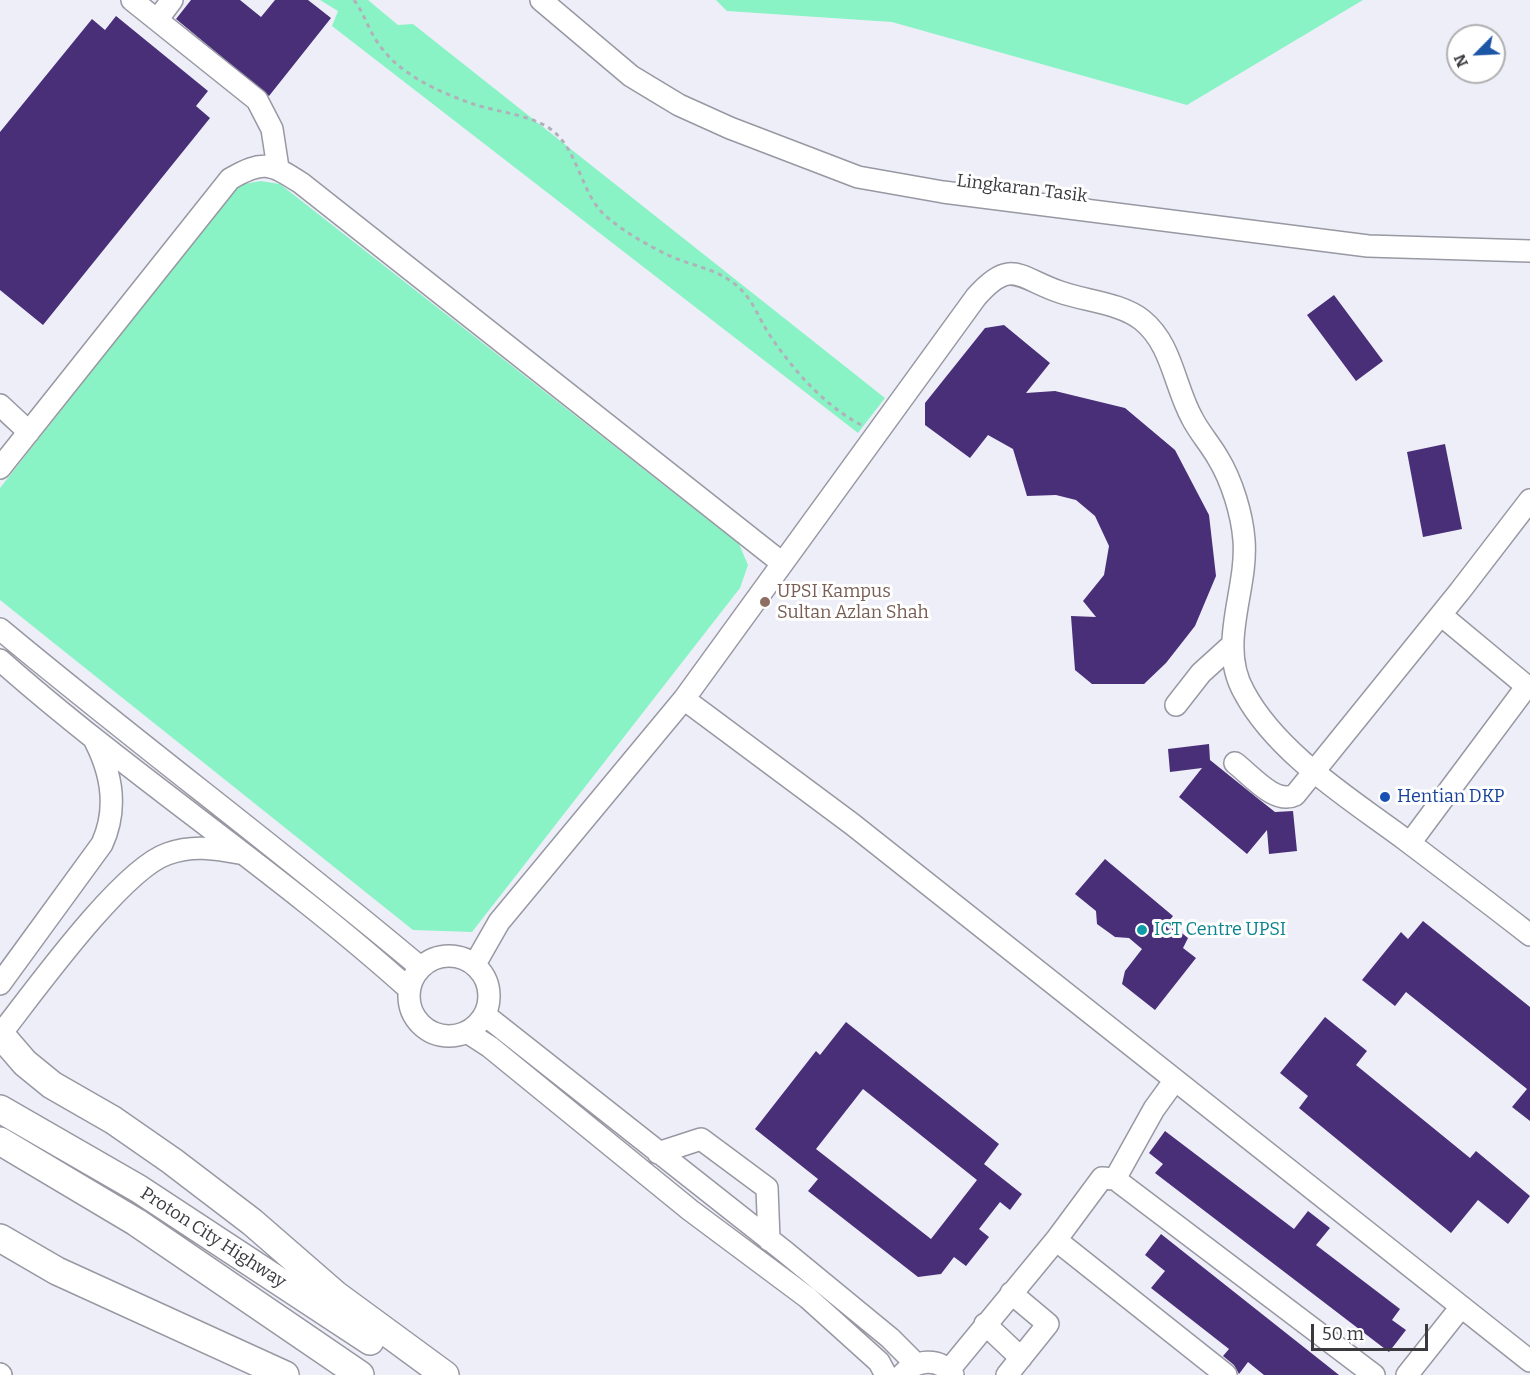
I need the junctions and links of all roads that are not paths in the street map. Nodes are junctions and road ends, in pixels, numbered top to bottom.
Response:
1 (132, 0) edge
2 (172, 0) edge
3 (541, 0) edge
4 (560, 0) edge
5 (157, 20) junction
6 (278, 168) junction
7 (1530, 241) edge
8 (1530, 251) edge
9 (0, 405) edge
10 (29, 432) junction
11 (0, 468) edge
12 (1530, 500) edge
13 (782, 563) junction
14 (1441, 615) junction
15 (0, 629) edge
16 (1233, 644) junction
17 (0, 660) edge
18 (1528, 688) edge
19 (684, 699) junction
20 (1176, 705) dead end
21 (94, 738) junction
22 (1236, 763) dead end
23 (1314, 771) junction
24 (1410, 843) junction
25 (242, 854) junction
26 (1530, 935) edge
27 (26, 950) junction
28 (475, 964) junction
29 (420, 967) junction
30 (51, 970) junction
31 (0, 984) edge
32 (409, 989) junction
33 (485, 1015) junction
34 (467, 1032) junction
35 (0, 1035) edge
36 (1176, 1080) junction
37 (0, 1109) edge
38 (0, 1141) edge
39 (658, 1153) junction
40 (1115, 1179) junction
41 (0, 1238) edge
42 (769, 1240) junction
43 (1056, 1240) junction
44 (1011, 1293) junction
45 (1461, 1307) junction
46 (985, 1324) junction
47 (1021, 1358) junction
48 (1530, 1361) edge
49 (909, 1369) edge
50 (951, 1372) edge
51 (285, 1375) edge
52 (360, 1375) edge
53 (422, 1375) edge
54 (445, 1375) edge
55 (886, 1375) edge
56 (1007, 1375) edge
57 (1226, 1375) edge
58 (1374, 1375) edge
59 (1407, 1375) edge

1 - 5 street
2 - 5 street
3 - 8 street
4 - 7 street, Lingkaran Tasik
5 - 6 street
6 - 10 street
6 - 13 street
9 - 10 street
10 - 11 street
12 - 14 street
13 - 16 street
13 - 19 street
14 - 18 street
14 - 23 street
15 - 29 street
16 - 20 street
16 - 23 street
17 - 21 street
18 - 24 street
19 - 28 street
19 - 36 street
21 - 25 street
21 - 27 street
22 - 23 street
23 - 24 street
24 - 26 street
25 - 30 street
25 - 32 street
27 - 30 street
27 - 31 street
28 - 29 street
28 - 33 street
29 - 32 street
30 - 35 street
32 - 34 street
33 - 34 street
33 - 39 street
34 - 55 street
35 - 54 main road
36 - 40 street
36 - 45 street
37 - 53 main road, Proton City Highway
38 - 52 main road, Proton City Highway
39 - 42 street
39 - 42 street
40 - 43 street
40 - 58 street
41 - 51 main road
42 - 49 street
43 - 44 street
43 - 57 street
44 - 46 street
44 - 47 street
45 - 48 street
45 - 59 street
46 - 47 street
46 - 50 street
47 - 56 street
49 - 50 street

